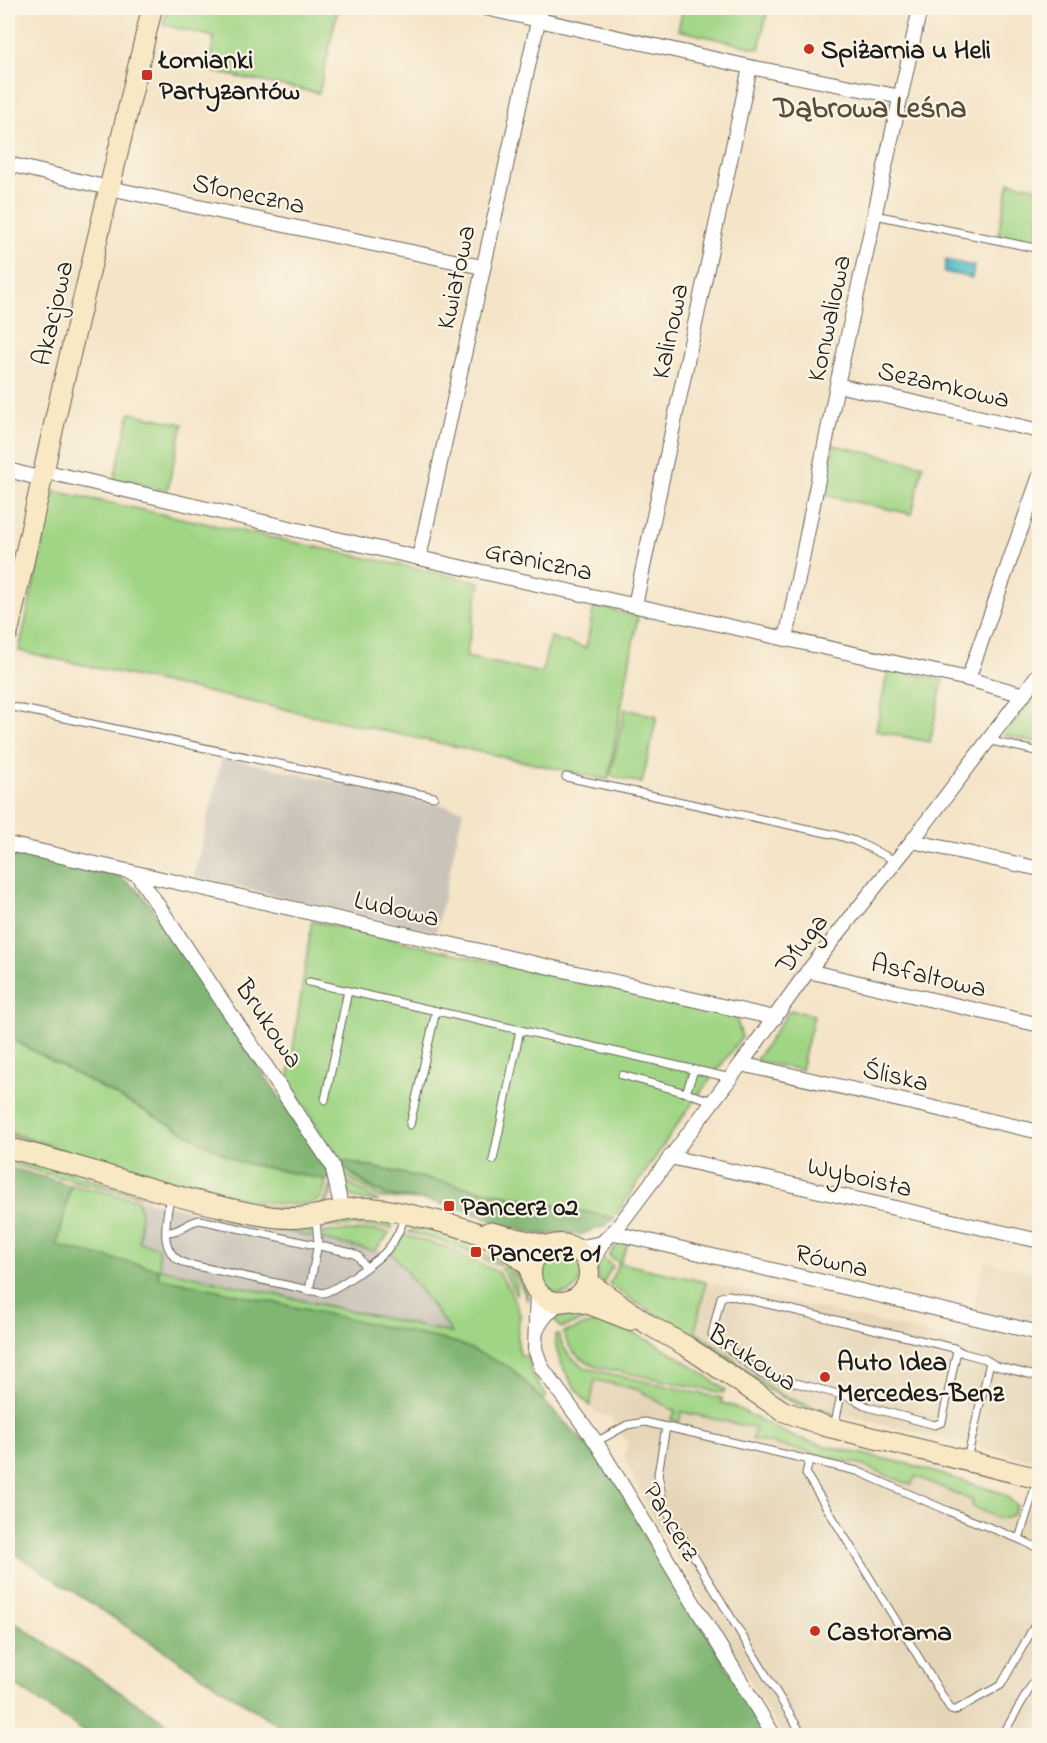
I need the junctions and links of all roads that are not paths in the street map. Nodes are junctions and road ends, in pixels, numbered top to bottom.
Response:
1 (152, 8) edge
2 (486, 8) edge
3 (920, 8) edge
4 (539, 13) edge
5 (750, 67) junction
6 (901, 97) junction
7 (8, 164) edge
8 (109, 188) junction
9 (875, 215) junction
10 (1040, 249) edge
11 (482, 267) junction
12 (837, 385) junction
13 (1040, 431) edge
14 (8, 470) edge
15 (43, 475) junction
16 (1040, 475) edge
17 (419, 558) junction
18 (634, 605) junction
19 (8, 632) edge
20 (786, 639) junction
21 (1040, 672) edge
22 (968, 680) junction
23 (1024, 695) junction
24 (8, 706) edge
25 (987, 740) junction
26 (1040, 752) edge
27 (566, 777) dead end
28 (434, 797) dead end
29 (912, 841) junction
30 (8, 844) edge
31 (896, 861) junction
32 (1040, 869) edge
33 (137, 873) junction
34 (808, 971) junction
35 (309, 982) dead end
36 (348, 990) junction
37 (436, 1011) junction
38 (775, 1018) junction
39 (1040, 1025) edge
40 (520, 1030) junction
41 (741, 1064) junction
42 (694, 1070) junction
43 (622, 1075) dead end
44 (731, 1078) junction
45 (686, 1093) junction
46 (325, 1100) dead end
47 (713, 1101) junction
48 (410, 1125) dead end
49 (1040, 1132) edge
50 (8, 1141) edge
51 (8, 1148) edge
52 (39, 1155) junction
53 (670, 1157) junction
54 (493, 1160) dead end
55 (170, 1194) junction
56 (342, 1210) junction
57 (406, 1214) junction
58 (316, 1216) junction
59 (474, 1230) junction
60 (615, 1231) junction
61 (166, 1232) junction
62 (1040, 1241) edge
63 (602, 1243) junction
64 (317, 1246) junction
65 (547, 1246) junction
66 (576, 1248) junction
67 (365, 1267) junction
68 (531, 1268) junction
69 (588, 1275) junction
70 (309, 1291) junction
71 (537, 1291) junction
72 (564, 1301) junction
73 (649, 1325) junction
74 (536, 1332) junction
75 (1040, 1333) edge
76 (957, 1350) junction
77 (990, 1362) junction
78 (1040, 1377) edge
79 (841, 1395) junction
80 (666, 1427) junction
81 (834, 1428) junction
82 (596, 1442) junction
83 (808, 1460) junction
84 (967, 1460) junction
85 (1039, 1478) edge
86 (1019, 1539) junction
87 (1040, 1549) edge
88 (1040, 1616) edge
89 (1040, 1671) edge
90 (774, 1736) edge
91 (803, 1736) edge
92 (1002, 1736) edge

1 - 8 street, Akacjowa
2 - 4 street
3 - 6 street, Konwaliowa
4 - 5 street
4 - 11 street, Kwiatowa
5 - 6 street
5 - 18 street, Kalinowa
6 - 9 street, Konwaliowa
7 - 8 street, Słoneczna
8 - 11 street, Słoneczna
8 - 15 street, Akacjowa
9 - 10 lane
9 - 12 street, Konwaliowa
11 - 17 street, Kwiatowa
12 - 13 street, Sezamkowa
12 - 20 street, Konwaliowa
14 - 15 street, Graniczna
15 - 17 street, Graniczna
15 - 19 street, Akacjowa
16 - 22 street
17 - 18 street, Graniczna
18 - 20 street, Graniczna
20 - 22 street, Graniczna
21 - 23 street, Długa
22 - 23 street, Graniczna
23 - 25 street, Długa
24 - 28 lane
25 - 26 lane
25 - 29 street, Długa
27 - 31 lane
29 - 31 street, Długa
29 - 32 street
30 - 33 street, Ludowa
31 - 34 street, Długa
33 - 38 street, Ludowa
33 - 56 street, Brukowa
34 - 38 street, Długa
34 - 39 street, Asfaltowa
35 - 36 lane
36 - 37 lane
36 - 46 lane
37 - 40 lane
37 - 48 lane
38 - 41 street, Długa
40 - 42 lane
40 - 54 lane
41 - 44 street, Długa
41 - 49 street, Śliska
42 - 44 lane
42 - 45 lane
43 - 45 lane
44 - 47 street, Długa
45 - 47 lane
47 - 53 street, Długa
50 - 52 street
51 - 52 street
52 - 55 street
53 - 60 street, Długa
53 - 62 street, Wyboista
55 - 58 street
55 - 61 lane
56 - 57 street
56 - 58 street
57 - 59 street
57 - 67 lane
58 - 64 lane
59 - 65 street
59 - 68 street
60 - 63 street, Długa
60 - 75 street, Równa
61 - 64 lane
61 - 70 lane
63 - 66 street
63 - 69 street, Długa
64 - 67 lane
64 - 70 lane
65 - 66 street
65 - 68 street
66 - 69 street
67 - 70 lane
68 - 71 street
69 - 72 street
69 - 73 street, Brukowa
71 - 72 street
71 - 74 street, Pancerz
72 - 73 street, Brukowa
72 - 74 street
73 - 81 street, Brukowa
74 - 82 street, Pancerz
76 - 77 lane
76 - 79 lane
76 - 79 lane
77 - 78 lane
77 - 84 lane
79 - 81 lane
80 - 82 lane
80 - 83 lane
80 - 91 lane
81 - 84 street, Brukowa
82 - 90 street, Pancerz
83 - 86 lane
83 - 88 lane
84 - 85 street, Brukowa
85 - 86 lane
86 - 87 lane
89 - 92 lane

